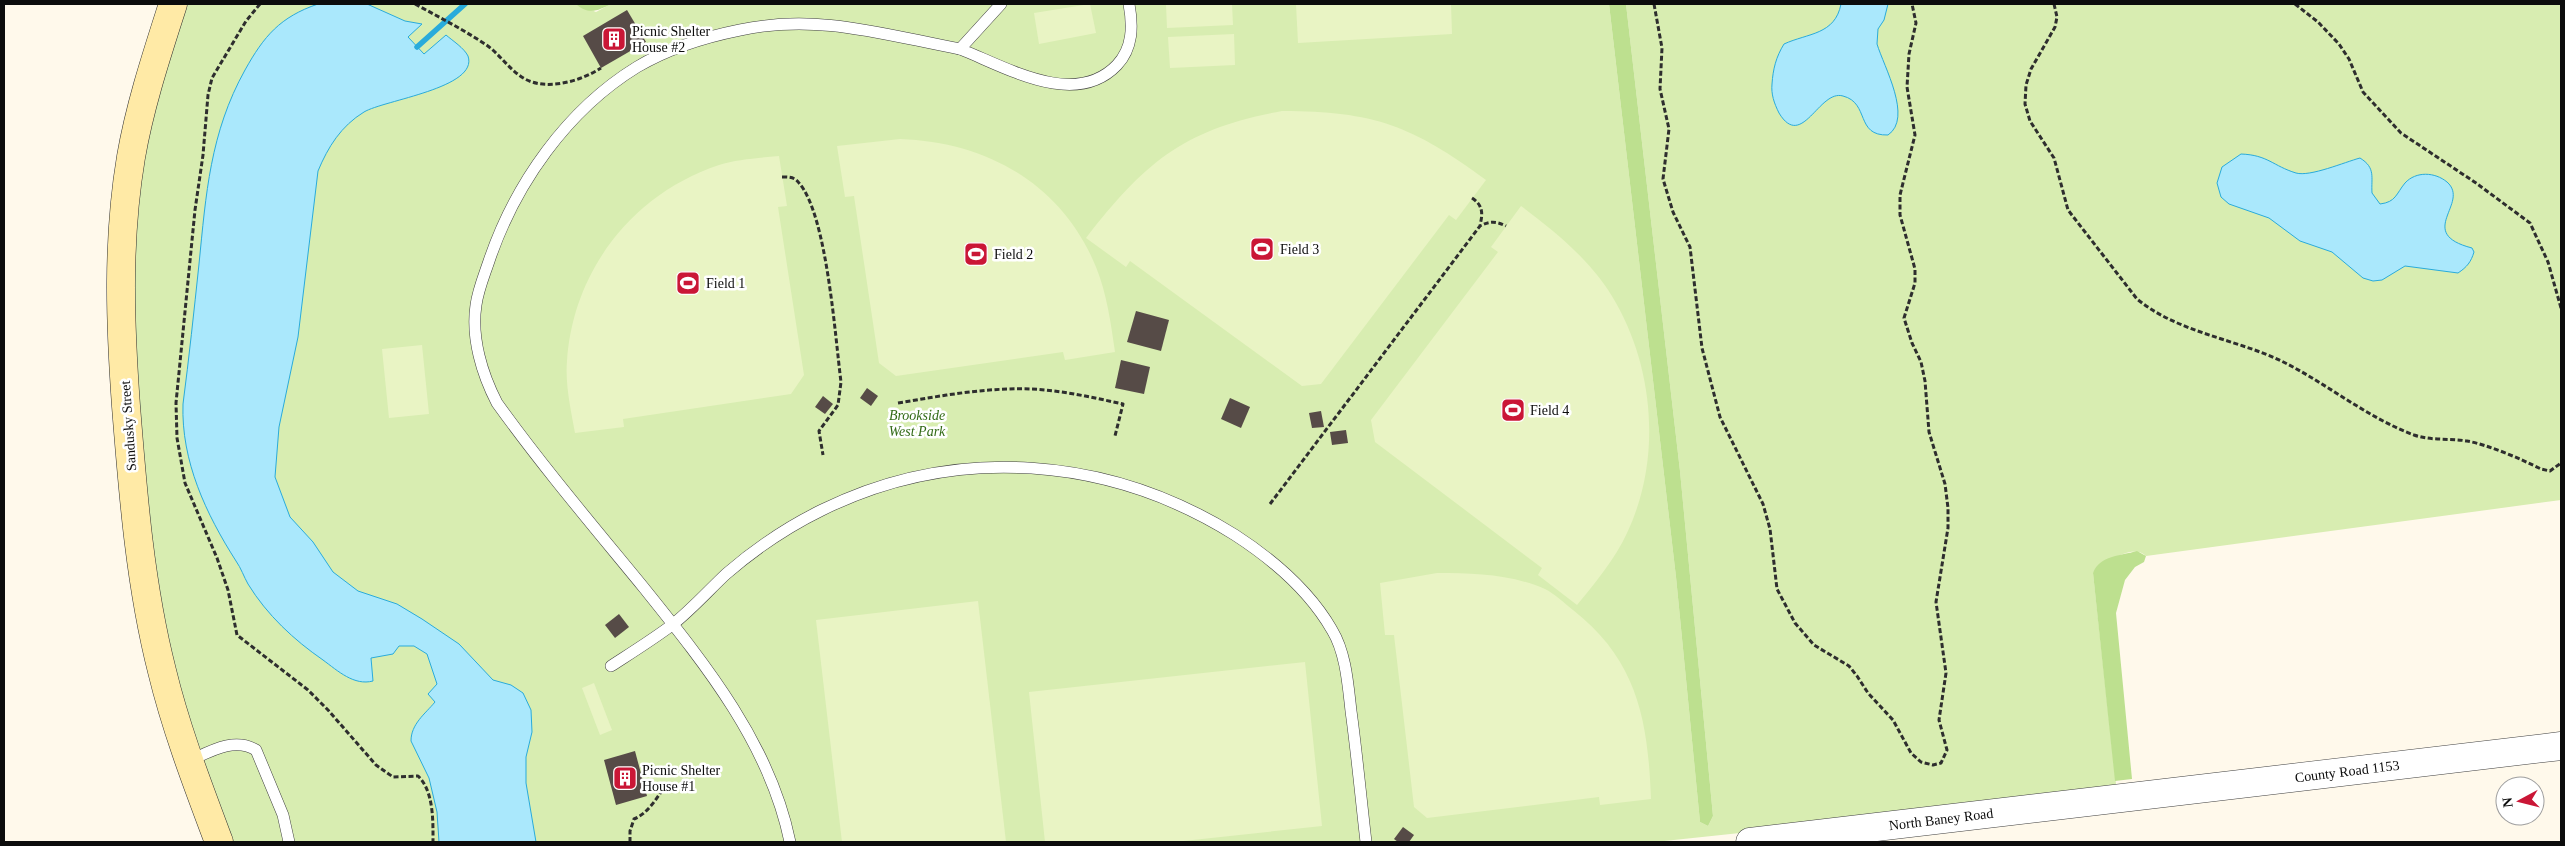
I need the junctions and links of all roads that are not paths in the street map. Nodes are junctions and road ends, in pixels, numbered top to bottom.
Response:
1 (173, 4) edge
2 (1001, 4) edge
3 (1129, 4) edge
4 (960, 49) junction
5 (673, 624) junction
6 (611, 666) dead end
7 (2561, 746) edge
8 (189, 761) junction
9 (2132, 797) joint
10 (219, 842) edge
11 (289, 842) edge
12 (790, 842) edge
13 (1366, 842) edge
14 (1750, 842) edge

1 - 8 main road, Sandusky Street
2 - 4 lane
3 - 4 lane
4 - 5 lane
5 - 6 lane
5 - 12 lane
5 - 13 lane
7 - 9 street, County Road 1153
8 - 10 main road, Sandusky Street
8 - 11 lane
9 - 14 street, North Baney Road

